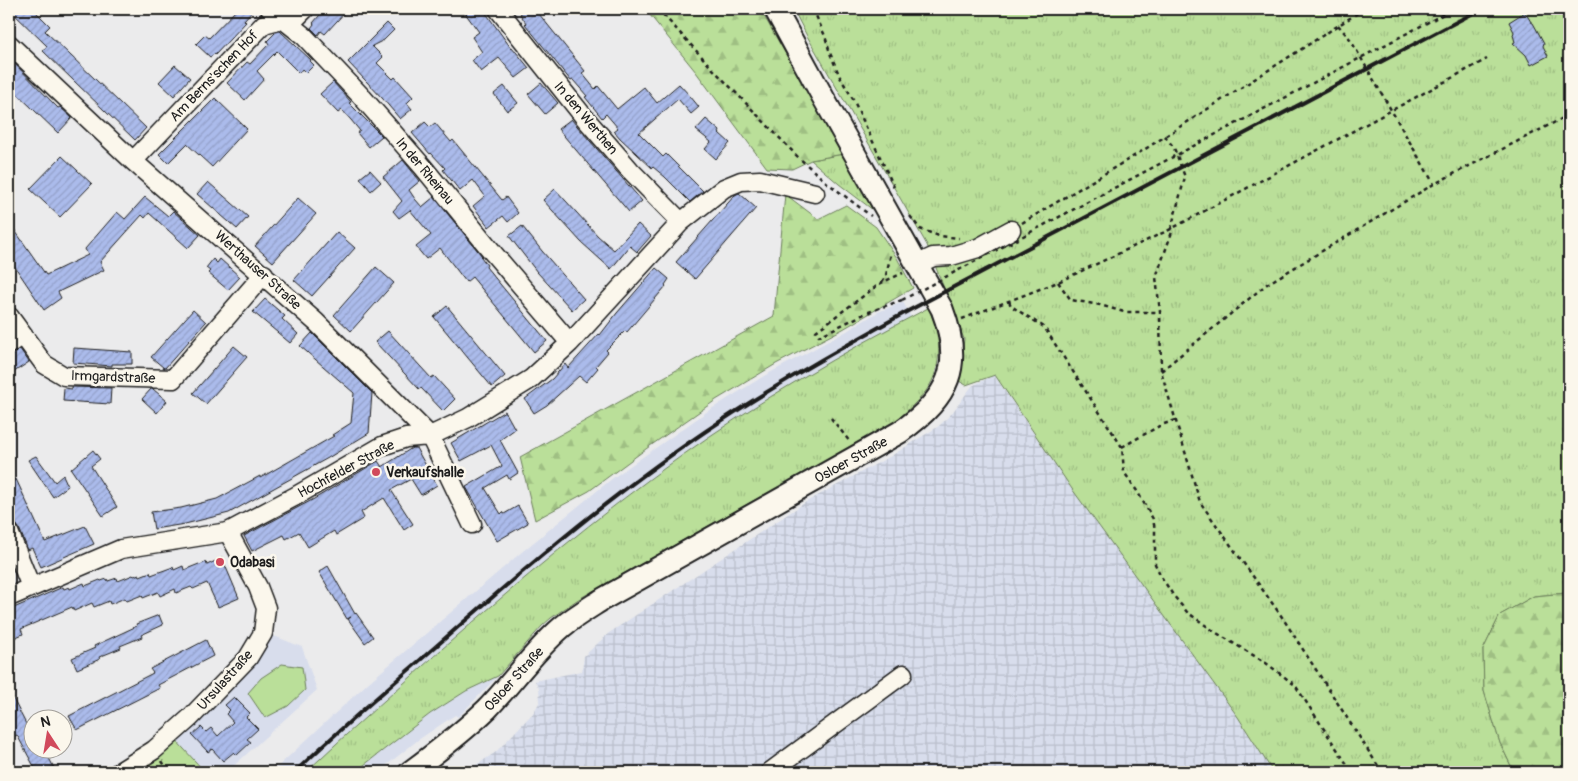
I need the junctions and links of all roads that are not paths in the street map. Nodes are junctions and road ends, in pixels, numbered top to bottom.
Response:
1 (305, 9) edge
2 (498, 9) edge
3 (775, 9) edge
4 (276, 14) edge
5 (9, 44) edge
6 (133, 161) junction
7 (815, 193) dead end
8 (681, 222) junction
9 (1011, 230) road end
10 (914, 267) junction
11 (264, 274) junction
12 (9, 316) edge
13 (15, 339) edge
14 (570, 343) junction
15 (430, 436) junction
16 (472, 524) dead end
17 (9, 532) edge
18 (228, 532) junction
19 (31, 587) junction
20 (9, 597) edge
21 (903, 674) dead end
22 (119, 772) edge
23 (410, 772) edge
24 (770, 772) edge

1 - 4 street, Am Berns'schen Hof
2 - 8 street, In den Werthen
3 - 10 main road, Osloer Straße
4 - 6 street, Am Berns'schen Hof
4 - 14 street, In der Rheinau
5 - 6 street, Werthauser Straße
6 - 11 street, Werthauser Straße
7 - 8 street, Hochfelder Straße
8 - 14 street, Hochfelder Straße
9 - 10 street
10 - 23 main road, Osloer Straße
11 - 13 street, Irmgardstraße
11 - 15 street, Werthauser Straße
12 - 13 street
14 - 15 street, Hochfelder Straße
15 - 16 street, Werthauser Straße
15 - 18 street, Hochfelder Straße
17 - 19 street
18 - 19 street, Hochfelder Straße
18 - 22 street, Ursulastraße
19 - 20 street, Hochfelder Straße
21 - 24 street

